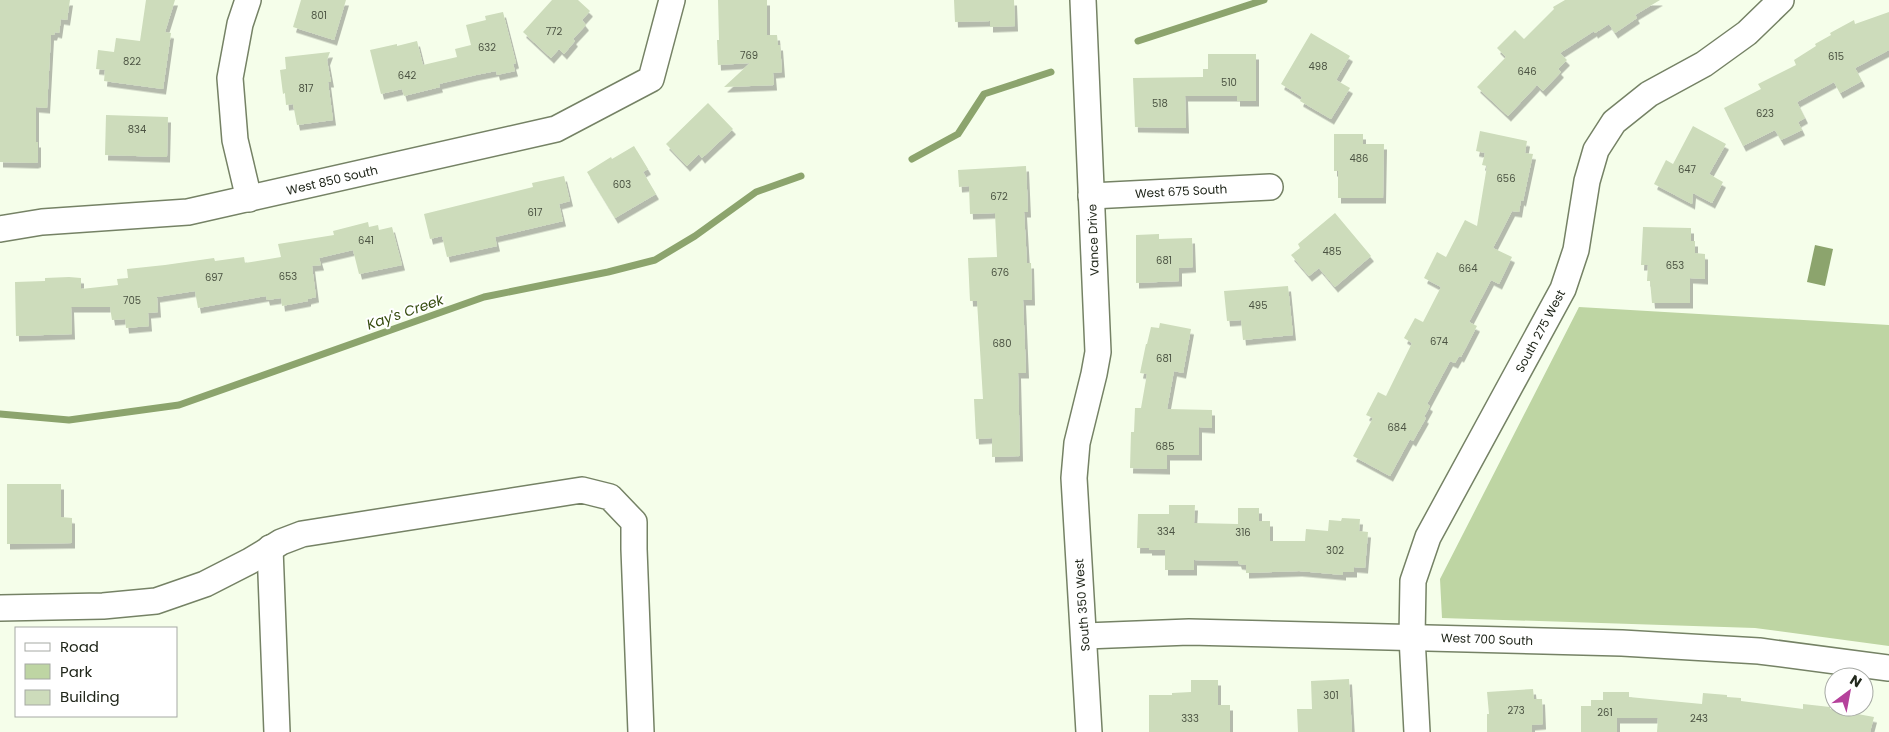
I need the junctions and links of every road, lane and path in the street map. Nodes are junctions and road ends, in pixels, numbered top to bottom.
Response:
1 (248, 0) edge
2 (672, 0) edge
3 (1083, 0) edge
4 (1781, 0) edge
5 (1270, 187) dead end
6 (1091, 196) junction
7 (249, 199) junction
8 (0, 229) edge
9 (1074, 478) joint
10 (270, 548) junction
11 (0, 608) edge
12 (1085, 636) junction
13 (1412, 637) junction
14 (1889, 668) edge
15 (277, 732) edge
16 (641, 732) edge
17 (1089, 732) edge
18 (1417, 732) edge

1 - 7 street
2 - 7 street, West 850 South
3 - 6 street, Vance Drive
4 - 13 street, South 275 West
5 - 6 street, West 675 South
6 - 9 street, Vance Drive
7 - 8 street, West 850 South
9 - 12 street, South 350 West
10 - 11 street
10 - 15 street
10 - 16 street
12 - 13 street, West 700 South
12 - 17 street, South 350 West
13 - 14 street, West 700 South
13 - 18 street, South 275 West

